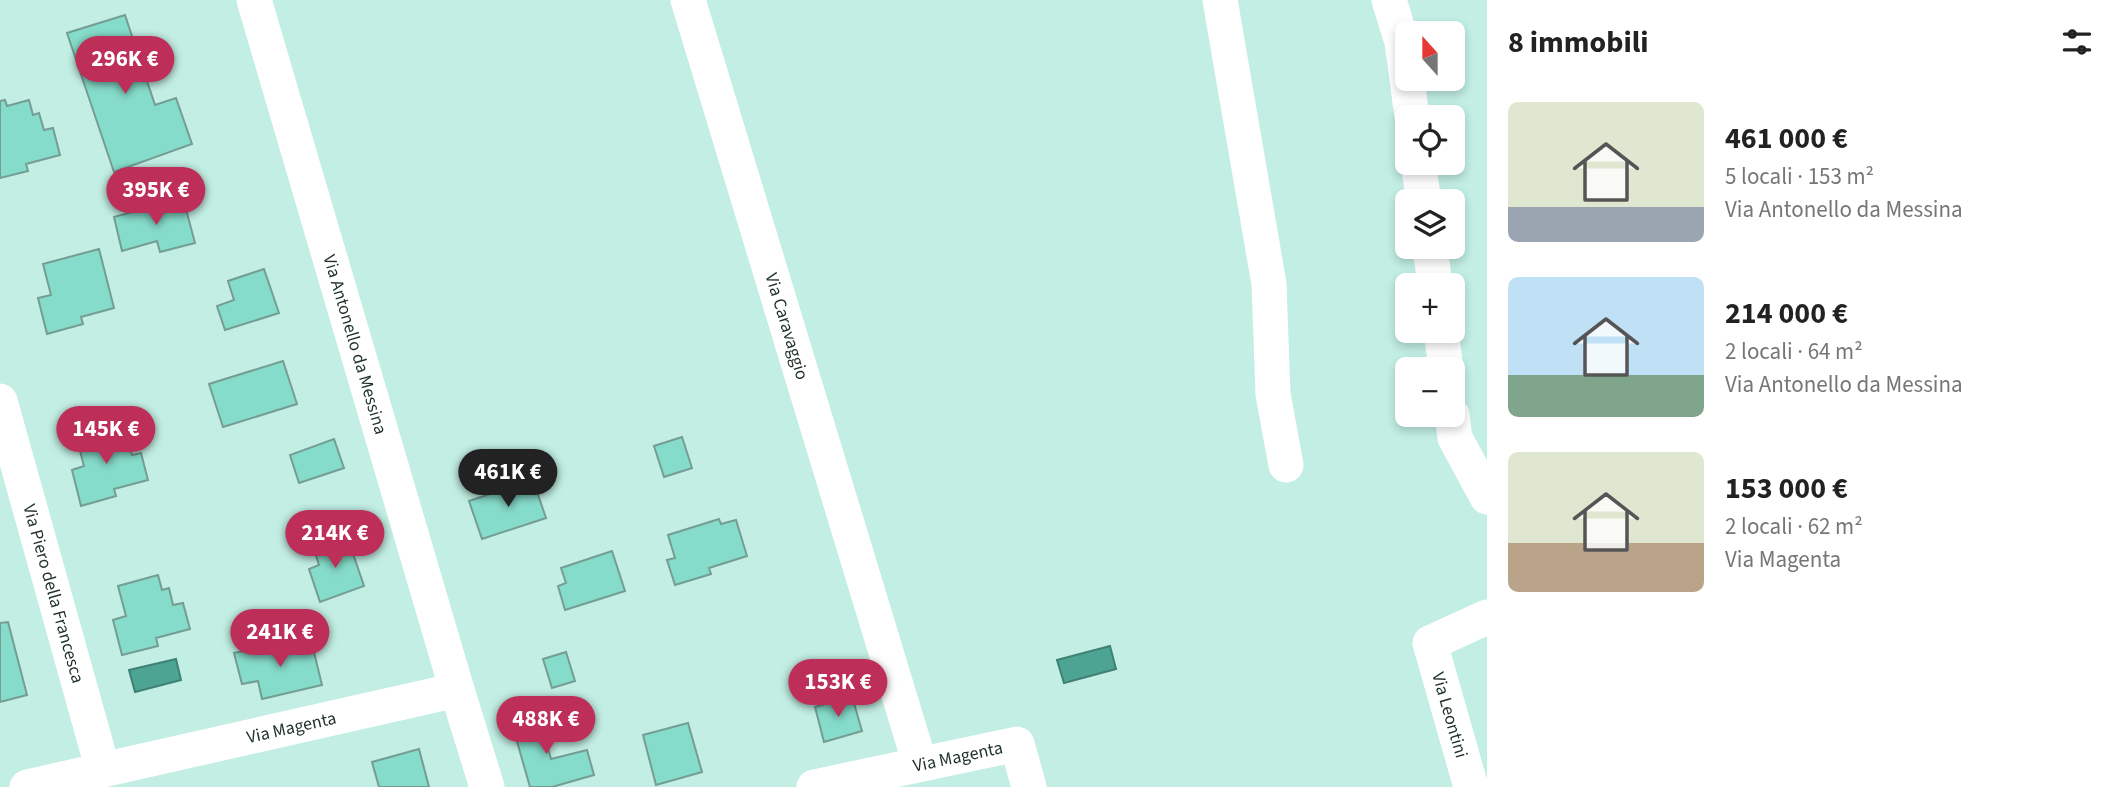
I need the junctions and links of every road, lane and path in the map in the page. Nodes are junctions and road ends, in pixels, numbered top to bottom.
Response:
1 (254, 0) edge
2 (688, 0) edge
3 (1220, 0) edge
4 (1389, 0) edge
5 (1410, 105) edge
6 (0, 401) edge
7 (1454, 427) edge
8 (1286, 465) dead end
9 (1487, 497) edge
10 (1487, 617) edge
11 (457, 690) junction
12 (920, 764) junction
13 (103, 770) junction
14 (27, 787) edge
15 (487, 787) edge
16 (814, 787) edge
17 (1029, 787) edge
18 (1471, 787) edge

1 - 11 street, Via Antonello da Messina
2 - 12 street, Via Caravaggio
3 - 8 street
4 - 5 street
6 - 13 street, Via Piero della Francesca
7 - 9 street
10 - 18 street, Via Leontini
11 - 13 street, Via Magenta
11 - 15 street
12 - 16 street, Via Magenta
12 - 17 street, Via Magenta
13 - 14 street, Via Magenta

